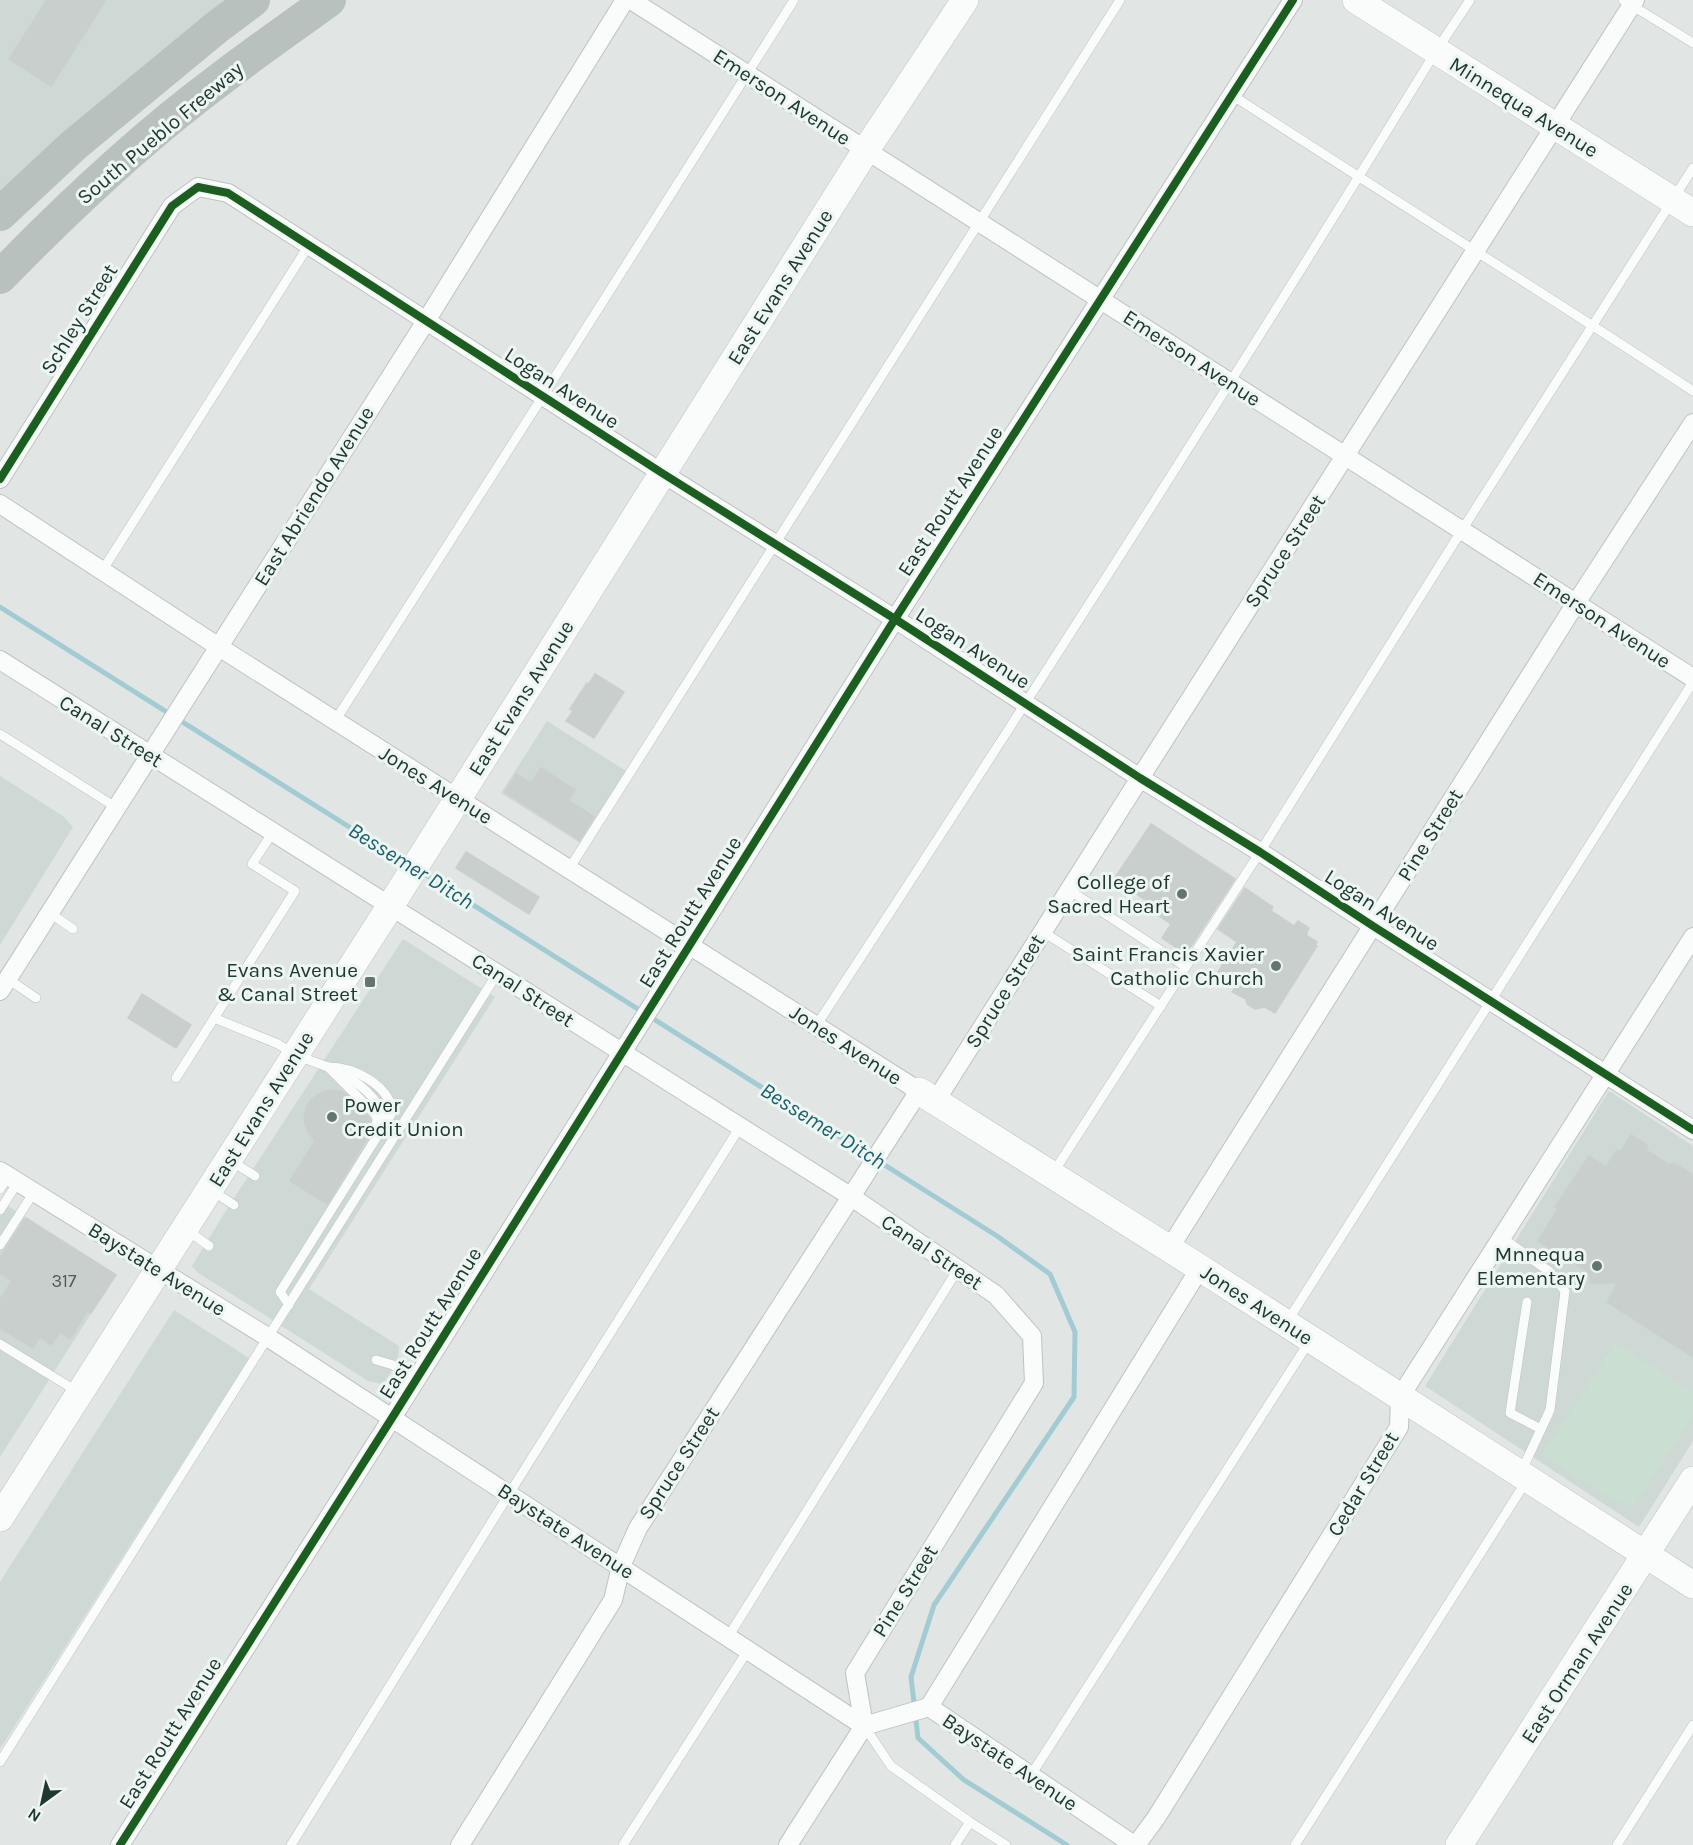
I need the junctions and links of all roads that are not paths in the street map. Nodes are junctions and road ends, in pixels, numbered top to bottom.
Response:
1 (253, 0) edge
2 (329, 0) edge
3 (625, 0) edge
4 (631, 0) edge
5 (794, 0) edge
6 (965, 0) edge
7 (1120, 0) edge
8 (1293, 0) edge
9 (1356, 0) edge
10 (1470, 0) edge
11 (1630, 2) edge
12 (1693, 43) edge
13 (1436, 51) junction
14 (747, 75) junction
15 (1232, 95) junction
16 (1555, 127) junction
17 (866, 150) junction
18 (1693, 168) edge
19 (1359, 178) junction
20 (198, 187) joint
21 (1683, 207) edge
22 (0, 214) edge
23 (979, 222) junction
24 (309, 245) junction
25 (1476, 252) junction
26 (0, 277) edge
27 (1101, 300) junction
28 (426, 321) junction
29 (1592, 325) junction
30 (1231, 383) junction
31 (1693, 391) edge
32 (543, 396) junction
33 (1693, 423) edge
34 (1346, 456) junction
35 (662, 473) junction
36 (0, 479) edge
37 (0, 504) edge
38 (1461, 530) junction
39 (775, 544) junction
40 (102, 571) junction
41 (1576, 603) junction
42 (895, 619) junction
43 (219, 647) junction
44 (0, 660) edge
45 (1693, 680) edge
46 (1026, 704) junction
47 (335, 721) junction
48 (0, 734) edge
49 (151, 756) junction
50 (1140, 778) junction
51 (458, 799) junction
52 (117, 808) junction
53 (273, 832) junction
54 (1260, 852) junction
55 (569, 869) junction
56 (1069, 890) junction
57 (391, 905) junction
58 (50, 914) junction
59 (1373, 926) junction
60 (73, 929) dead end
61 (1043, 932) junction
62 (1693, 937) edge
63 (690, 945) junction
64 (1186, 967) junction
65 (497, 974) junction
66 (4, 985) edge
67 (36, 998) dead end
68 (1491, 1001) junction
69 (1161, 1006) junction
70 (214, 1018) junction
71 (816, 1026) junction
72 (621, 1053) junction
73 (295, 1055) junction
74 (328, 1067) junction
75 (1605, 1073) junction
76 (176, 1077) dead end
77 (927, 1096) junction
78 (740, 1127) junction
79 (1693, 1130) edge
80 (373, 1145) junction
81 (231, 1150) junction
82 (1052, 1174) junction
83 (255, 1176) dead end
84 (4, 1177) edge
85 (210, 1189) junction
86 (34, 1191) junction
87 (850, 1196) junction
88 (234, 1205) dead end
89 (0, 1210) edge
90 (185, 1228) junction
91 (1501, 1238) junction
92 (0, 1245) edge
93 (209, 1246) dead end
94 (1169, 1249) junction
95 (1200, 1268) junction
96 (958, 1269) junction
97 (159, 1270) junction
98 (1527, 1302) dead end
99 (289, 1305) junction
100 (1286, 1324) junction
101 (1032, 1336) joint
102 (268, 1338) junction
103 (1310, 1340) junction
104 (0, 1344) edge
105 (376, 1360) dead end
106 (416, 1380) junction
107 (80, 1394) junction
108 (1400, 1397) junction
109 (392, 1418) junction
110 (1541, 1429) junction
111 (1524, 1477) junction
112 (1693, 1480) edge
113 (509, 1494) junction
114 (0, 1518) edge
115 (1646, 1555) junction
116 (621, 1566) junction
117 (1693, 1585) edge
118 (728, 1637) junction
119 (748, 1650) junction
120 (929, 1707) junction
121 (1693, 1725) edge
122 (864, 1726) junction
123 (0, 1762) edge
124 (1031, 1775) junction
125 (970, 1822) junction
126 (120, 1845) edge
127 (291, 1845) edge
128 (460, 1845) edge
129 (623, 1845) edge
130 (788, 1845) edge
131 (955, 1845) edge
132 (1006, 1845) edge
133 (1135, 1845) edge
134 (1295, 1845) edge
135 (1459, 1845) edge
136 (1617, 1845) edge

1 - 22 highway
2 - 26 highway, South Pueblo Freeway
3 - 28 street, East Abriendo Avenue
4 - 14 street, Emerson Avenue
5 - 14 lane
6 - 17 street, East Evans Avenue
7 - 23 lane
8 - 15 street, East Routt Avenue
9 - 13 street, Minnequa Avenue
10 - 13 lane
11 - 12 lane
11 - 16 street, Spruce Street
13 - 16 street, Minnequa Avenue
13 - 19 lane
14 - 17 street, Emerson Avenue
14 - 32 lane
15 - 19 lane
15 - 27 street, East Routt Avenue
16 - 21 street, Minnequa Avenue
16 - 25 street, Spruce Street
17 - 23 street, Emerson Avenue
17 - 35 street, East Evans Avenue
18 - 21 lane
19 - 25 lane
19 - 30 lane
20 - 24 street, Logan Avenue
20 - 36 street, Schley Street
21 - 29 lane
23 - 27 street, Emerson Avenue
23 - 39 lane
24 - 28 street, Logan Avenue
24 - 40 lane
25 - 29 lane
25 - 34 street, Spruce Street
27 - 30 street, Emerson Avenue
27 - 42 street, East Routt Avenue
28 - 32 street, Logan Avenue
28 - 43 street, East Abriendo Avenue
29 - 31 lane
29 - 38 lane
30 - 34 street, Emerson Avenue
30 - 46 lane
32 - 35 street, Logan Avenue
32 - 47 lane
33 - 41 street, Pine Street
34 - 38 street, Emerson Avenue
34 - 50 street, Spruce Street
35 - 39 street, Logan Avenue
35 - 51 street, East Evans Avenue
37 - 40 street, Jones Avenue
38 - 41 street, Emerson Avenue
38 - 54 lane
39 - 42 street, Logan Avenue
39 - 55 lane
40 - 43 street, Jones Avenue
41 - 45 street, Emerson Avenue
41 - 59 street, Pine Street
42 - 46 street, Logan Avenue
42 - 63 street, East Routt Avenue
43 - 47 street, Jones Avenue
43 - 49 street, East Abriendo Avenue
44 - 49 street, Canal Street
45 - 68 lane
46 - 50 street, Logan Avenue
46 - 71 lane
47 - 51 street, Jones Avenue
48 - 52 lane
49 - 52 street, East Abriendo Avenue
49 - 53 street, Canal Street
50 - 54 street, Logan Avenue
50 - 56 street, Spruce Street
51 - 55 street, Jones Avenue
51 - 57 street, East Evans Avenue
52 - 58 street, East Abriendo Avenue
53 - 57 street, Canal Street
53 - 70 lane
54 - 59 street, Logan Avenue
54 - 64 lane
55 - 63 street, Jones Avenue
56 - 61 street, Spruce Street
56 - 64 lane
57 - 65 street, Canal Street
57 - 73 street, East Evans Avenue
58 - 60 lane
58 - 66 street, East Abriendo Avenue
59 - 68 street, Logan Avenue
59 - 94 street, Pine Street
61 - 69 lane
61 - 77 street, Spruce Street
62 - 75 street
63 - 71 street, Jones Avenue
63 - 72 street, East Routt Avenue
64 - 69 lane
65 - 72 street, Canal Street
65 - 99 lane
66 - 67 lane
68 - 75 street, Logan Avenue
68 - 100 lane
69 - 82 lane
70 - 73 lane
70 - 76 lane
71 - 77 street, Jones Avenue
72 - 78 street, Canal Street
72 - 106 street, East Routt Avenue
73 - 74 lane
73 - 81 street, East Evans Avenue
74 - 80 lane
74 - 80 lane
75 - 79 street, Logan Avenue
75 - 91 street
77 - 82 street, Jones Avenue
77 - 87 street, Spruce Street
78 - 87 street, Canal Street
78 - 113 lane
80 - 99 lane
81 - 83 lane
81 - 85 street, East Evans Avenue
82 - 94 street, Jones Avenue
84 - 86 street, Baystate Avenue
84 - 89 lane
85 - 88 lane
85 - 90 street, East Evans Avenue
86 - 92 lane
86 - 97 street, Baystate Avenue
87 - 96 street, Canal Street
87 - 116 street, Spruce Street
90 - 93 lane
90 - 97 street, East Evans Avenue
91 - 108 street
91 - 110 lane
94 - 95 street, Jones Avenue
95 - 100 street, Jones Avenue
95 - 120 street
96 - 101 street, Canal Street
96 - 118 lane
97 - 102 street, Baystate Avenue
97 - 107 street, East Evans Avenue
98 - 110 lane
99 - 102 lane
100 - 103 street, Jones Avenue
101 - 122 street, Pine Street
102 - 109 street, Baystate Avenue
102 - 123 lane
103 - 108 street, Jones Avenue
103 - 124 lane
104 - 107 lane
105 - 106 lane
106 - 109 street, East Routt Avenue
107 - 114 street, East Evans Avenue
108 - 111 street, Jones Avenue
108 - 133 street, Cedar Street
109 - 113 street, Baystate Avenue
109 - 126 street, East Routt Avenue
110 - 111 lane
111 - 115 street, Jones Avenue
111 - 134 lane
112 - 115 street, East Orman Avenue
113 - 116 street, Baystate Avenue
113 - 127 lane
115 - 117 street, Jones Avenue
115 - 135 street, East Orman Avenue
116 - 118 street, Baystate Avenue
116 - 128 street, Spruce Street
118 - 119 street, Baystate Avenue
119 - 122 street, Baystate Avenue
119 - 129 lane
120 - 122 street, Baystate Avenue
120 - 124 street, Baystate Avenue
121 - 136 lane
122 - 125 lane
122 - 130 street
124 - 133 street, Baystate Avenue
125 - 131 lane
125 - 132 lane

